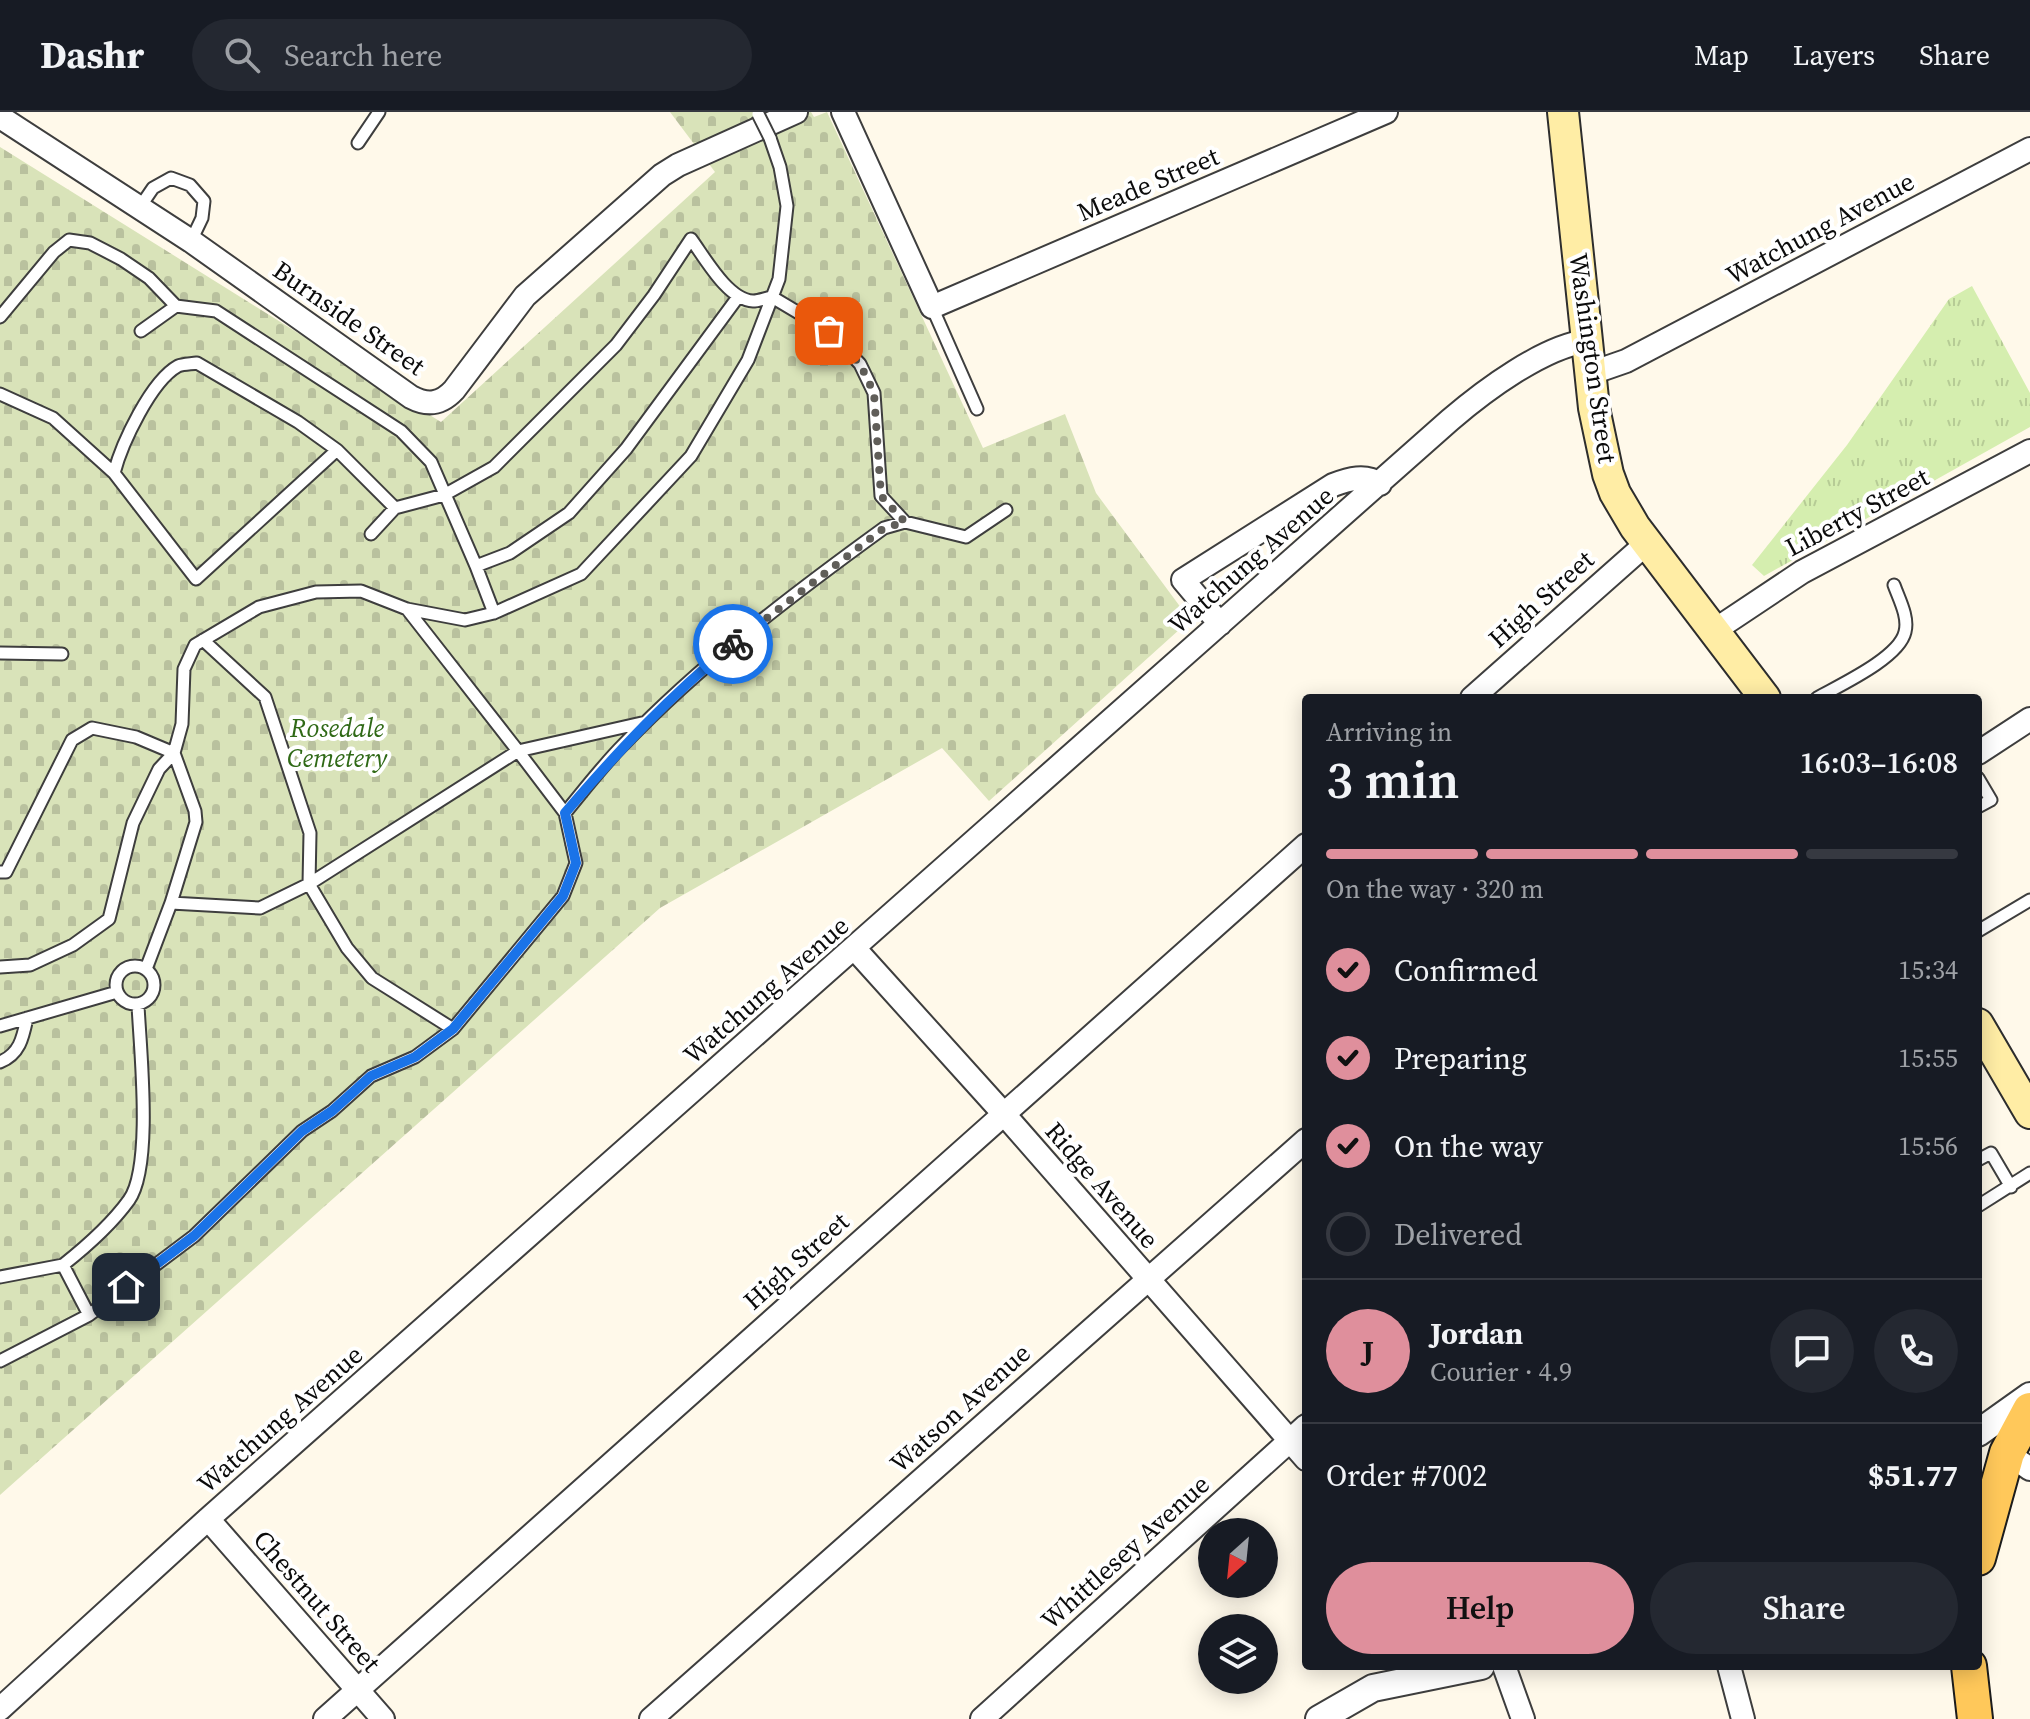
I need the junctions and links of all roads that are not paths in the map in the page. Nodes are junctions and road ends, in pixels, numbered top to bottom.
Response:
1 (379, 112) edge
2 (796, 112) edge
3 (843, 112) edge
4 (1386, 112) edge
5 (1563, 112) edge
6 (757, 113) edge
7 (0, 117) edge
8 (358, 143) dead end
9 (2030, 149) edge
10 (140, 207) junction
11 (191, 241) junction
12 (738, 297) junction
13 (772, 297) junction
14 (176, 306) junction
15 (932, 307) junction
16 (0, 317) edge
17 (141, 331) dead end
18 (1589, 356) junction
19 (0, 394) edge
20 (977, 409) dead end
21 (337, 450) junction
22 (2030, 451) edge
23 (114, 473) junction
24 (1380, 484) junction
25 (444, 495) junction
26 (395, 508) junction
27 (1006, 510) dead end
28 (905, 522) junction
29 (371, 534) dead end
30 (1647, 543) junction
31 (476, 566) junction
32 (1894, 585) dead end
33 (407, 609) junction
34 (494, 613) junction
35 (1220, 624) junction
36 (1715, 630) junction
37 (203, 640) junction
38 (0, 653) edge
39 (62, 654) dead end
40 (1477, 694) edge
41 (1762, 694) edge
42 (1824, 694) edge
43 (2030, 719) edge
44 (646, 722) junction
45 (1982, 750) edge
46 (518, 751) junction
47 (174, 753) junction
48 (1982, 785) edge
49 (1982, 805) edge
50 (565, 813) junction
51 (1302, 849) edge
52 (0, 872) edge
53 (309, 884) junction
54 (2030, 900) edge
55 (171, 903) junction
56 (1982, 929) edge
57 (855, 949) junction
58 (0, 967) edge
59 (146, 969) junction
60 (117, 992) junction
61 (138, 1005) junction
62 (27, 1018) junction
63 (0, 1026) edge
64 (453, 1029) junction
65 (1982, 1037) edge
66 (0, 1062) edge
67 (1003, 1113) junction
68 (2030, 1113) edge
69 (1302, 1144) edge
70 (1982, 1158) edge
71 (2030, 1173) edge
72 (2011, 1187) junction
73 (1982, 1204) edge
74 (63, 1265) junction
75 (0, 1277) edge
76 (1147, 1280) junction
77 (89, 1315) junction
78 (0, 1361) edge
79 (2030, 1396) edge
80 (2030, 1410) edge
81 (1982, 1430) edge
82 (1298, 1433) edge
83 (2003, 1467) edge
84 (208, 1519) junction
85 (1982, 1543) edge
86 (1461, 1670) edge
87 (1505, 1670) edge
88 (1730, 1670) edge
89 (1969, 1670) edge
90 (358, 1690) junction
91 (0, 1709) edge
92 (325, 1719) edge
93 (383, 1719) edge
94 (651, 1719) edge
95 (982, 1719) edge
96 (1319, 1719) edge
97 (1523, 1719) edge
98 (1743, 1719) edge
99 (1975, 1719) edge

1 - 8 lane
2 - 11 street, Burnside Street
3 - 15 street
4 - 15 street, Meade Street
5 - 18 main road, Washington Street
6 - 13 lane, bridge
7 - 10 street, Burnside Street
9 - 18 street, Watchung Avenue
10 - 11 street, Burnside Street
10 - 11 lane
12 - 13 lane
12 - 25 lane
12 - 31 lane
13 - 28 lane
13 - 34 lane
14 - 16 lane
14 - 17 lane
14 - 25 lane
15 - 20 lane
18 - 24 street, Watchung Avenue
18 - 30 main road, Washington Street
19 - 23 lane
21 - 23 lane
21 - 23 lane
21 - 26 lane
22 - 36 street, Liberty Street
24 - 35 street, Watchung Avenue
24 - 35 street
25 - 26 lane
25 - 31 lane
26 - 29 lane
27 - 28 lane
28 - 44 lane
30 - 36 main road, Washington Street
30 - 40 street, High Street
31 - 34 lane
32 - 42 lane
33 - 34 lane
33 - 37 lane
33 - 46 lane
35 - 57 street, Watchung Avenue
36 - 41 main road, Washington Street
37 - 47 lane
37 - 53 lane
38 - 39 lane
43 - 45 street
44 - 46 lane
44 - 50 lane
46 - 50 lane
46 - 53 lane
47 - 52 lane
47 - 55 lane
47 - 58 lane
48 - 49 lane
50 - 64 lane
51 - 67 street, High Street
53 - 55 lane
53 - 64 lane
54 - 56 lane
55 - 59 lane
57 - 67 street, Ridge Avenue
57 - 84 street, Watchung Avenue
59 - 60 lane
59 - 61 lane
60 - 61 lane
60 - 62 lane
61 - 74 lane
62 - 63 lane
62 - 66 lane
64 - 77 lane
65 - 68 main road
67 - 76 street, Ridge Avenue
67 - 90 street, High Street
69 - 76 street, Watson Avenue
70 - 72 lane
71 - 72 lane
72 - 73 lane
74 - 75 lane
74 - 77 lane
76 - 82 street, Ridge Avenue
76 - 94 street, Watson Avenue
77 - 78 lane
79 - 81 street
80 - 83 main road
82 - 95 street, Whittlesey Avenue
83 - 85 main road
84 - 90 street, Chestnut Street
84 - 91 street, Watchung Avenue
86 - 96 street
87 - 97 street
88 - 98 street
89 - 99 main road
90 - 92 street, High Street
90 - 93 street, Chestnut Street

